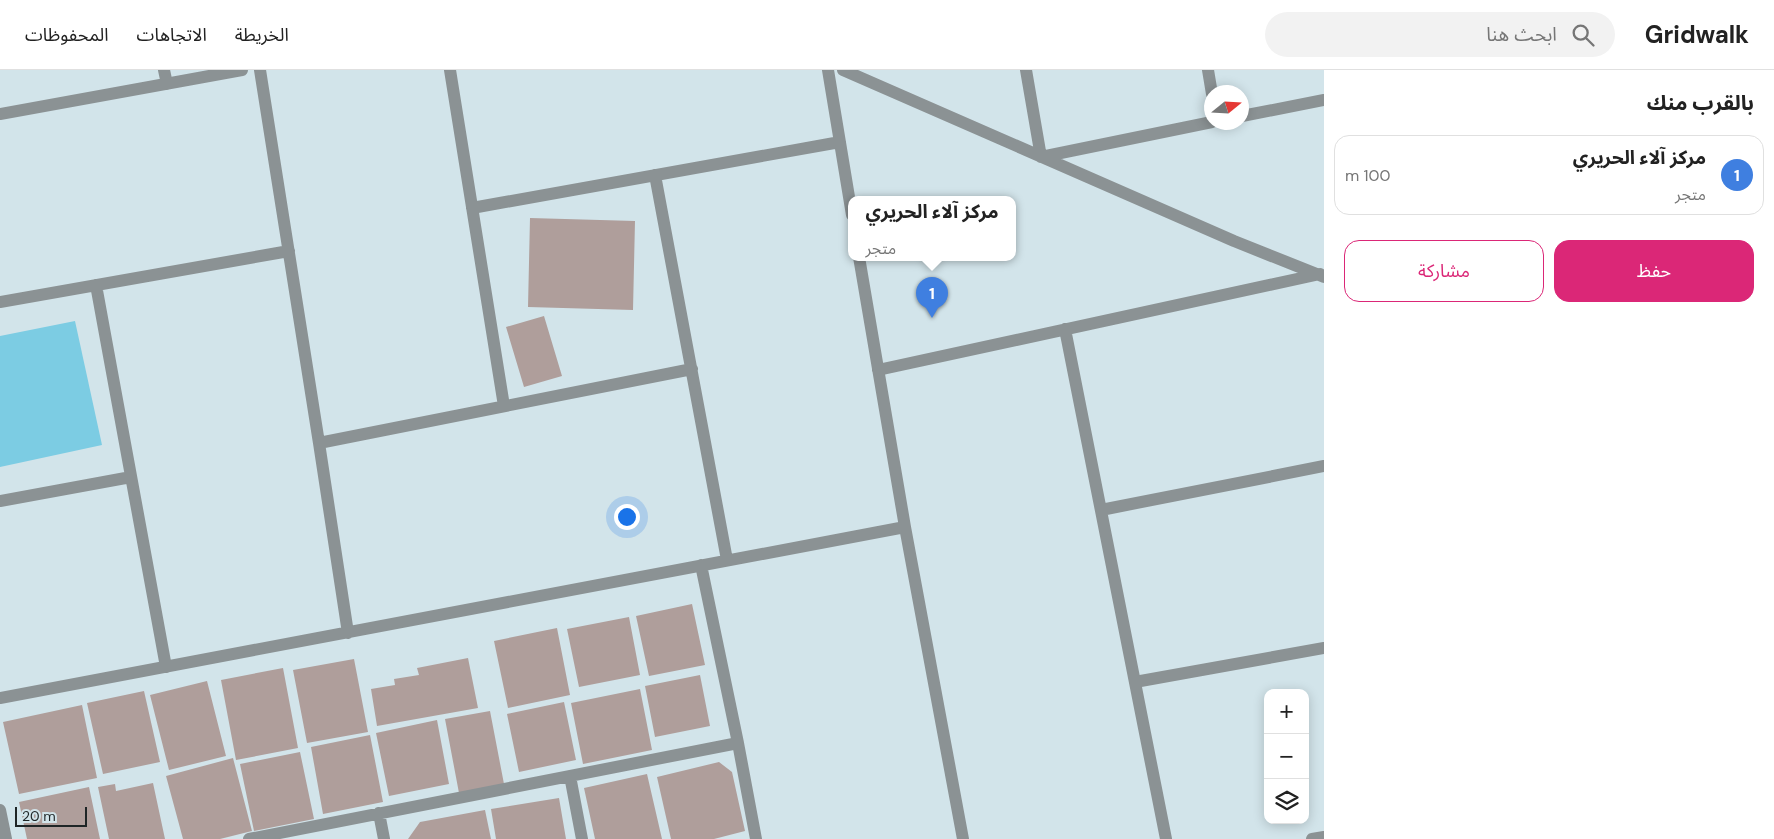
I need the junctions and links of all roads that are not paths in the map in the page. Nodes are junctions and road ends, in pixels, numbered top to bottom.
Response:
1 (164, 70) edge
2 (242, 70) edge
3 (260, 70) edge
4 (450, 70) edge
5 (828, 70) edge
6 (842, 70) edge
7 (1026, 70) edge
8 (1208, 70) edge
9 (167, 84) junction
10 (1210, 85) edge
11 (1324, 100) edge
12 (0, 114) edge
13 (1249, 115) edge
14 (1204, 124) edge
15 (840, 142) junction
16 (1041, 156) junction
17 (655, 175) junction
18 (849, 196) edge
19 (472, 208) junction
20 (288, 251) junction
21 (860, 261) edge
22 (1322, 275) edge
23 (96, 285) junction
24 (0, 302) edge
25 (1066, 329) junction
26 (692, 369) junction
27 (878, 370) junction
28 (504, 406) junction
29 (319, 443) junction
30 (1324, 466) edge
31 (131, 477) junction
32 (0, 501) edge
33 (1101, 510) junction
34 (905, 527) junction
35 (727, 560) junction
36 (701, 565) junction
37 (348, 633) junction
38 (1324, 648) edge
39 (166, 667) junction
40 (1135, 682) junction
41 (0, 698) edge
42 (738, 743) junction
43 (570, 776) junction
44 (0, 810) edge
45 (379, 813) junction
46 (1324, 837) edge
47 (6, 839) edge
48 (249, 839) edge
49 (384, 839) edge
50 (582, 839) edge
51 (756, 839) edge
52 (963, 839) edge
53 (1166, 839) edge
54 (1312, 839) edge

1 - 9 street
2 - 9 street
3 - 20 street
4 - 19 street
5 - 15 street
6 - 16 street
7 - 16 street
8 - 10 street
9 - 12 street
11 - 13 street
14 - 16 street
15 - 17 street
15 - 18 street
16 - 22 street
17 - 19 street
17 - 26 street
19 - 28 street
20 - 23 street
20 - 29 street
21 - 27 street
22 - 25 street
23 - 24 street
23 - 31 street
25 - 27 street
25 - 33 street
26 - 28 street
26 - 35 street
27 - 34 street
28 - 29 street
29 - 37 street
30 - 33 street
31 - 32 street
31 - 39 street
33 - 40 street
34 - 35 street
34 - 52 street
35 - 36 street
36 - 37 street
36 - 42 street
37 - 39 street
38 - 40 street
39 - 41 street
40 - 53 street
42 - 43 street
42 - 51 street
43 - 45 street
43 - 50 street
44 - 47 street
45 - 48 street
45 - 49 street
46 - 54 street

